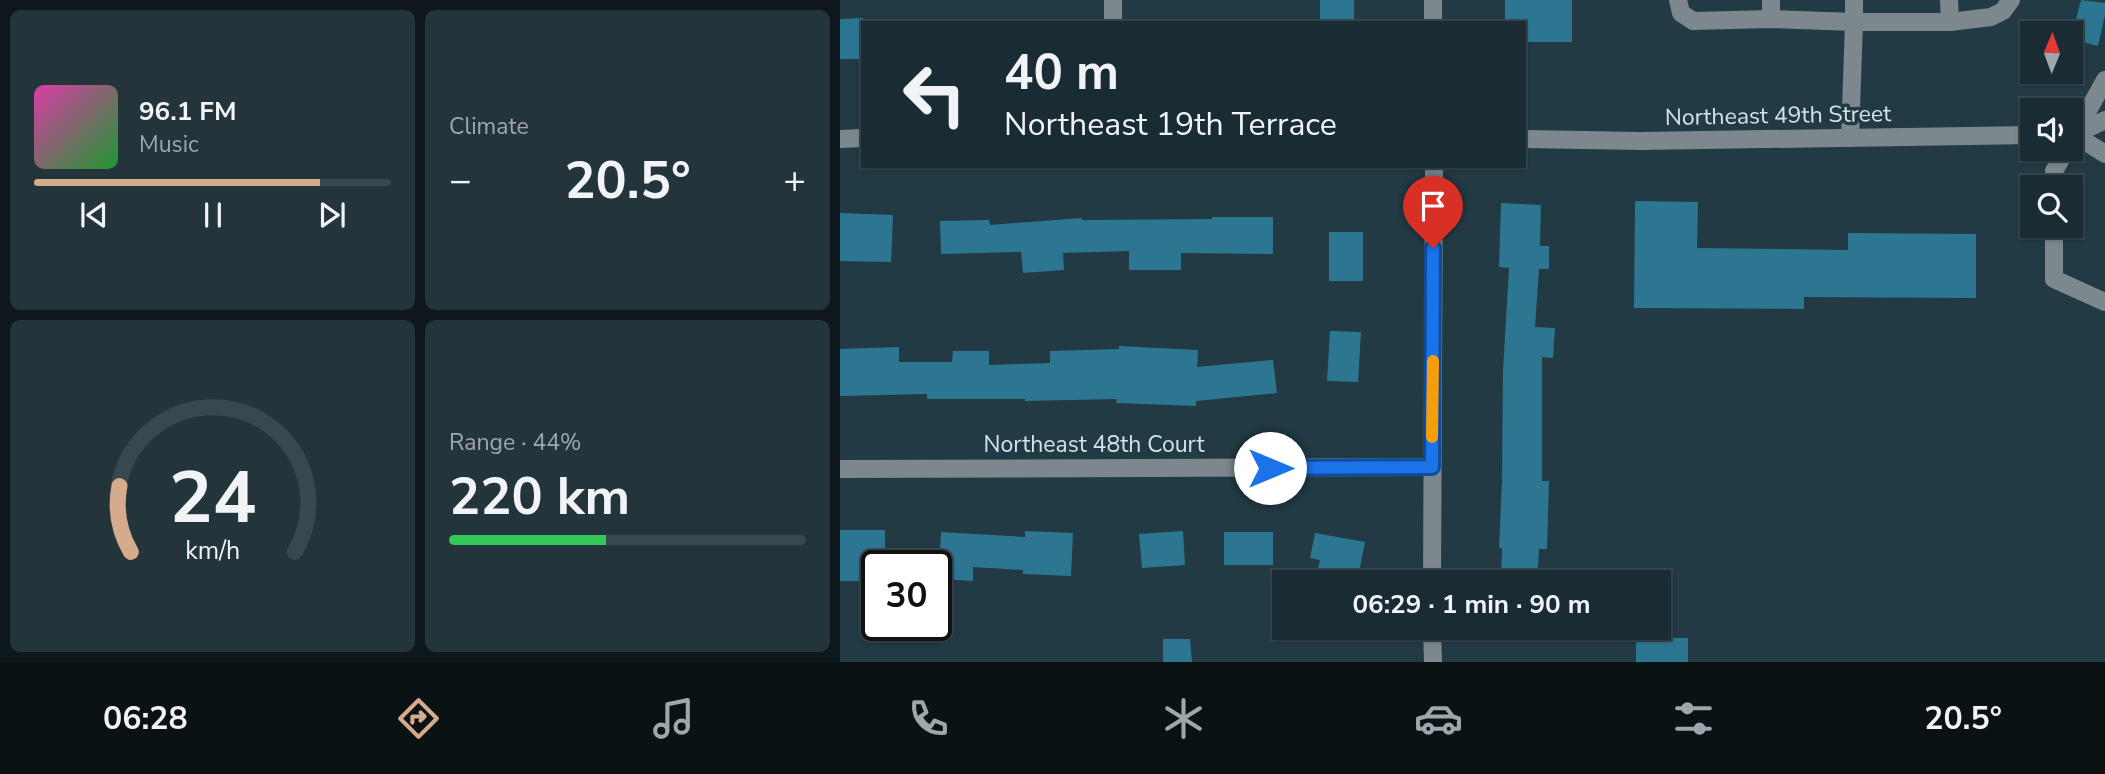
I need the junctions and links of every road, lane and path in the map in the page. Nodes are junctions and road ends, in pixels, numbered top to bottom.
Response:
1 (1113, 0) edge
2 (1433, 0) edge
3 (1678, 0) edge
4 (1771, 0) edge
5 (1854, 0) edge
6 (1949, 0) edge
7 (2011, 0) edge
8 (1771, 19) junction
9 (1114, 21) edge
10 (1433, 21) edge
11 (1854, 22) junction
12 (1950, 22) junction
13 (2105, 80) edge
14 (2083, 119) edge
15 (2105, 120) edge
16 (2083, 133) edge
17 (2020, 135) edge
18 (861, 138) edge
19 (1850, 138) junction
20 (840, 139) edge
21 (1526, 139) edge
22 (2083, 145) edge
23 (2105, 154) edge
24 (1433, 168) edge
25 (2054, 238) edge
26 (2105, 302) edge
27 (1432, 467) junction
28 (840, 469) edge
29 (1432, 570) edge
30 (1432, 640) edge
31 (1433, 662) edge

1 - 9 street
2 - 10 street
3 - 8 street
4 - 8 street
5 - 11 street
6 - 12 street
7 - 12 street
8 - 11 street
11 - 12 street
11 - 19 street
13 - 14 street
15 - 16 street
17 - 19 street, Northeast 49th Street
18 - 20 street
19 - 21 street, Northeast 49th Street
22 - 23 street
24 - 27 street
25 - 26 street
27 - 28 street, Northeast 48th Court
27 - 29 street
30 - 31 street

